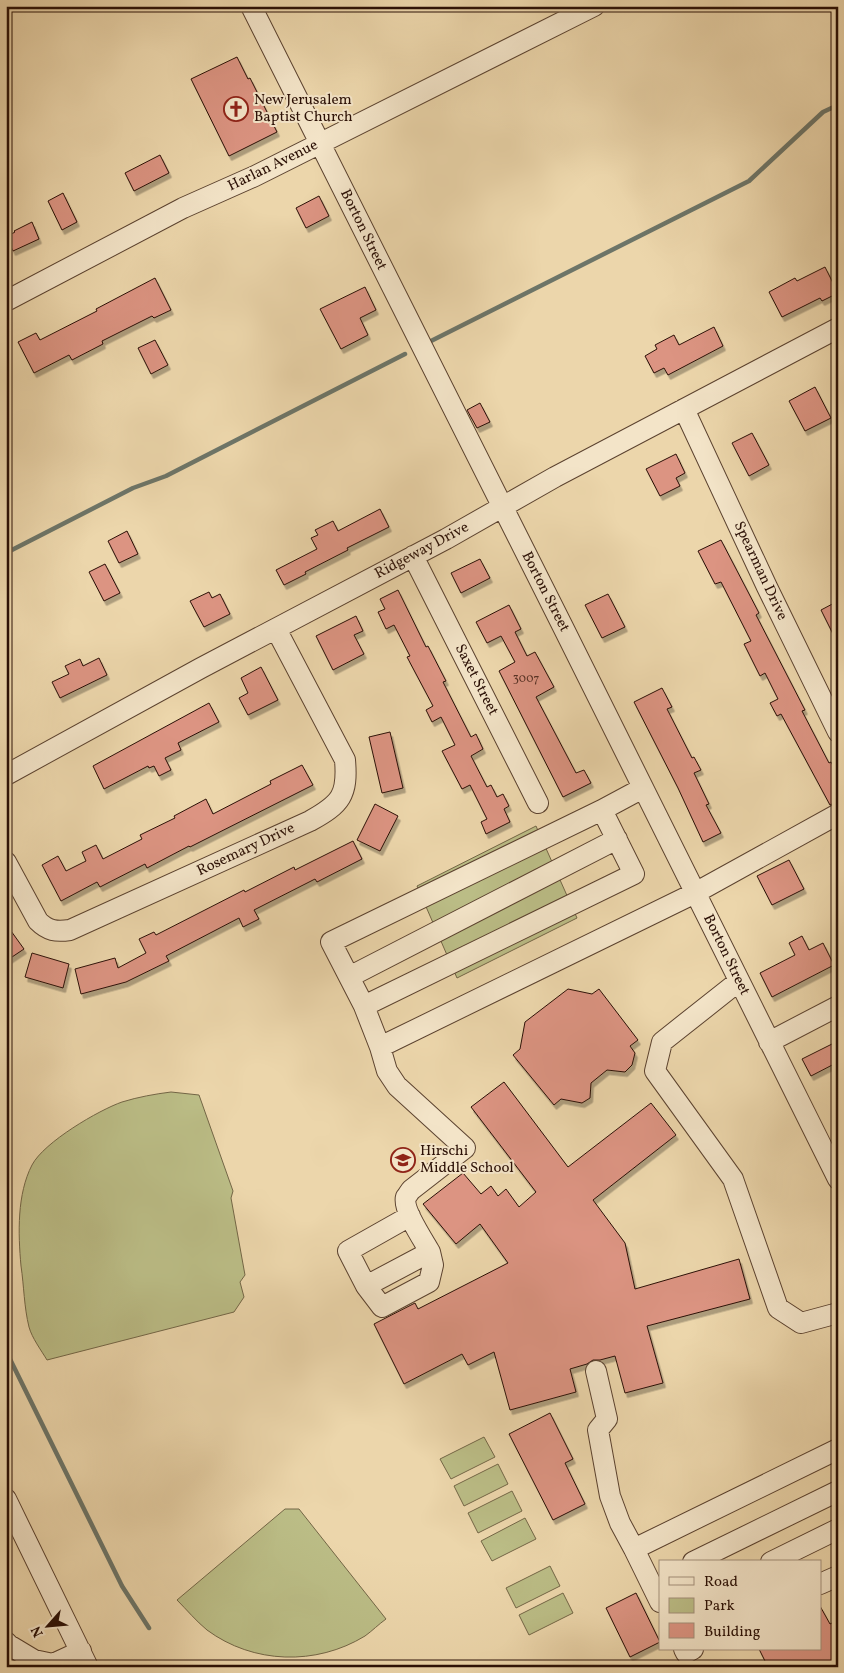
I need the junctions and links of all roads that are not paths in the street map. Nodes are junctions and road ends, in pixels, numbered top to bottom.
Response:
1 (251, 6) edge
2 (594, 6) edge
3 (320, 143) junction
4 (6, 301) edge
5 (838, 328) edge
6 (684, 409) junction
7 (502, 507) junction
8 (413, 556) junction
9 (276, 629) junction
10 (838, 732) edge
11 (6, 775) edge
12 (643, 788) junction
13 (538, 803) dead end
14 (602, 810) junction
15 (838, 814) edge
16 (617, 839) junction
17 (6, 862) edge
18 (695, 893) junction
19 (349, 977) junction
20 (739, 980) junction
21 (364, 1006) junction
22 (838, 1006) edge
23 (769, 1042) junction
24 (380, 1047) junction
25 (838, 1179) edge
26 (410, 1216) junction
27 (838, 1313) edge
28 (596, 1371) dead end
29 (838, 1449) edge
30 (838, 1491) edge
31 (6, 1499) edge
32 (838, 1529) edge
33 (634, 1549) junction
34 (697, 1560) edge
35 (775, 1560) edge
36 (838, 1576) edge
37 (655, 1580) edge
38 (822, 1583) edge
39 (659, 1598) edge
40 (6, 1642) edge
41 (85, 1659) edge

1 - 3 street, Borton Street
2 - 3 street, Harlan Avenue
3 - 4 street, Harlan Avenue
3 - 7 street, Borton Street
5 - 6 street, Ridgeway Drive
6 - 7 street, Ridgeway Drive
6 - 10 street, Spearman Drive
7 - 8 street, Ridgeway Drive
7 - 12 street, Borton Street
8 - 9 street, Ridgeway Drive
8 - 13 street, Saxet Street
9 - 11 street, Ridgeway Drive
9 - 17 street, Rosemary Drive
12 - 14 street
12 - 18 street, Borton Street
14 - 16 street
14 - 19 street
15 - 18 street
16 - 19 street
16 - 21 street
18 - 20 street, Borton Street
18 - 24 street
19 - 21 street
20 - 23 street, Borton Street
20 - 27 street
21 - 24 street
22 - 23 street
23 - 25 street, Borton Street
24 - 26 street
26 - 26 street
28 - 33 street
29 - 33 street
30 - 34 street
31 - 41 street
32 - 35 street
33 - 37 street
36 - 38 street
37 - 39 street
40 - 41 street

